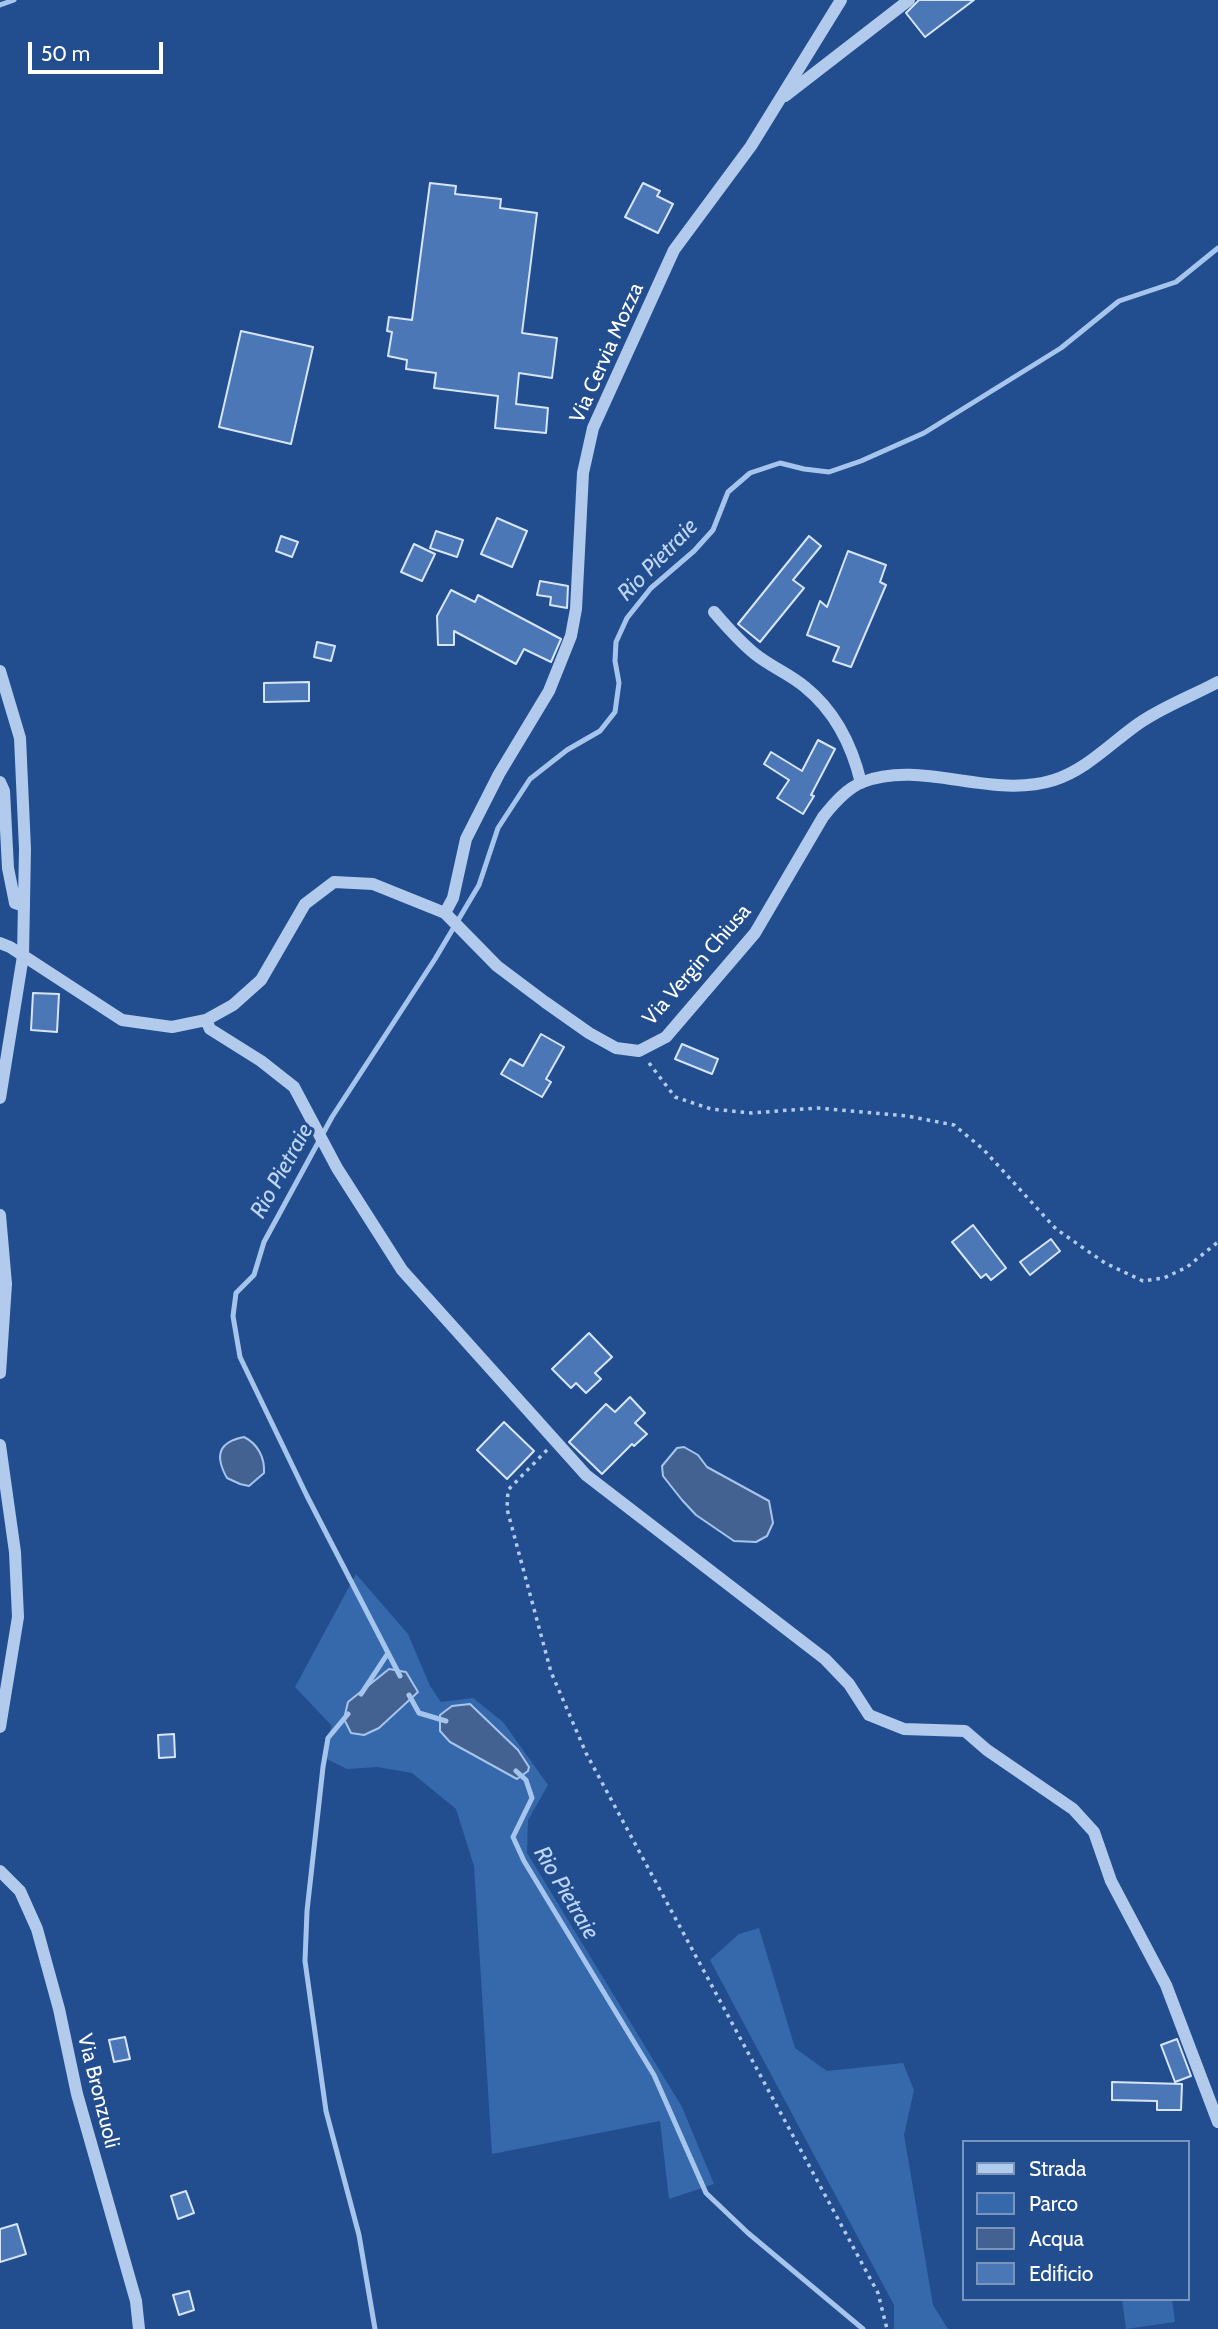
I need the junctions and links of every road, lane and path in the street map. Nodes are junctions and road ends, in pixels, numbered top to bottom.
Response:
1 (841, 0) edge
2 (909, 0) edge
3 (776, 102) junction
4 (714, 612) dead end
5 (0, 671) edge
6 (1218, 682) edge
7 (0, 782) edge
8 (861, 783) junction
9 (24, 906) junction
10 (445, 913) junction
11 (0, 943) edge
12 (23, 956) junction
13 (206, 1020) junction
14 (639, 1051) junction
15 (0, 1098) edge
16 (0, 1215) edge
17 (1218, 1242) edge
18 (0, 1373) edge
19 (556, 1441) junction
20 (0, 1445) edge
21 (0, 1727) edge
22 (0, 1871) edge
23 (1218, 2122) edge
24 (139, 2329) edge
25 (887, 2329) edge

1 - 3 street, Via Cervia Mozza
2 - 3 street
3 - 10 street, Via Cervia Mozza
4 - 8 street
5 - 9 street
6 - 8 street, Via Vergin Chiusa
7 - 9 street
8 - 14 street, Via Vergin Chiusa
9 - 12 street
10 - 13 street, Via Vergin Chiusa
10 - 14 street, Via Vergin Chiusa
11 - 12 street, Via Vergin Chiusa
12 - 13 street, Via Vergin Chiusa
12 - 15 street
13 - 19 street
14 - 17 path
16 - 18 street
19 - 23 street
19 - 25 path
20 - 21 street
22 - 24 street, Via Bronzuoli

